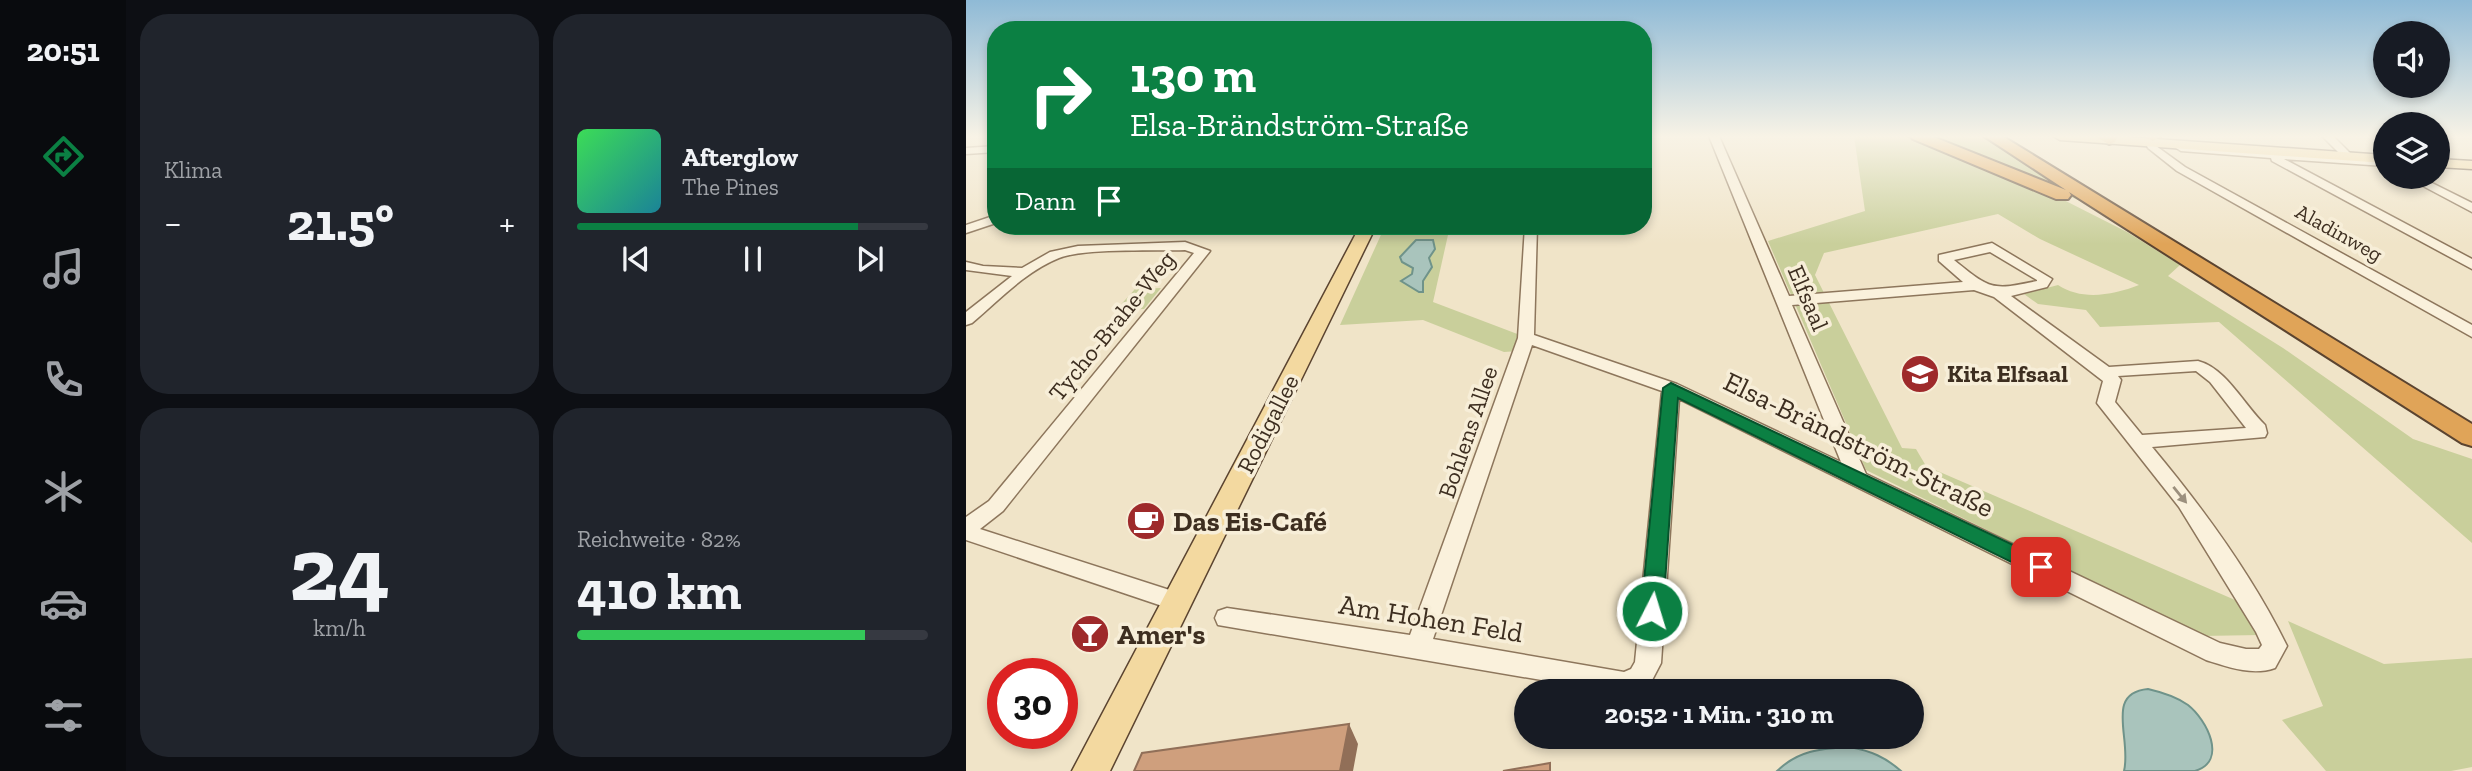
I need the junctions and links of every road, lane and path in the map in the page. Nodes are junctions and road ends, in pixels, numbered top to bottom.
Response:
1 (1729, 172) edge
2 (2007, 172) edge
3 (2049, 172) edge
4 (2067, 172) edge
5 (2186, 172) edge
6 (2301, 172) edge
7 (2435, 189) edge
8 (2472, 208) edge
9 (987, 222) edge
10 (966, 229) edge
11 (1363, 235) edge
12 (1531, 235) edge
13 (2158, 240) junction
14 (2472, 265) edge
15 (966, 266) edge
16 (1025, 272) junction
17 (1976, 285) junction
18 (1999, 295) junction
19 (1784, 301) junction
20 (966, 320) edge
21 (2472, 332) edge
22 (1526, 338) junction
23 (2105, 372) junction
24 (1671, 388) junction
25 (2472, 419) edge
26 (2472, 437) edge
27 (2137, 442) junction
28 (1858, 479) junction
29 (966, 531) edge
30 (1177, 602) junction
31 (1227, 618) dead end
32 (1418, 647) junction
33 (1091, 771) edge

1 - 19 street, Elfsaal
2 - 13 highway
3 - 13 highway
4 - 25 highway
5 - 21 street, Aladinweg
6 - 14 street
7 - 8 street
9 - 10 street
11 - 30 main road, Rodigallee
12 - 22 street, Bohlens Allee
13 - 26 highway
15 - 16 street
16 - 20 street, Tycho-Brahe-Weg
16 - 29 street, Tycho-Brahe-Weg
17 - 18 street
17 - 18 street
17 - 19 street
18 - 23 street
19 - 28 street, Elfsaal
22 - 24 street, Elsa-Brändström-Straße
22 - 32 street, Bohlens Allee
23 - 27 street, Elsa-Brändström-Straße
23 - 27 street
24 - 28 street, Elsa-Brändström-Straße
24 - 32 street, Am Hohen Feld
27 -> 28 street, Elsa-Brändström-Straße
29 - 30 street
30 - 33 main road, Rodigallee
31 - 32 street, Am Hohen Feld

